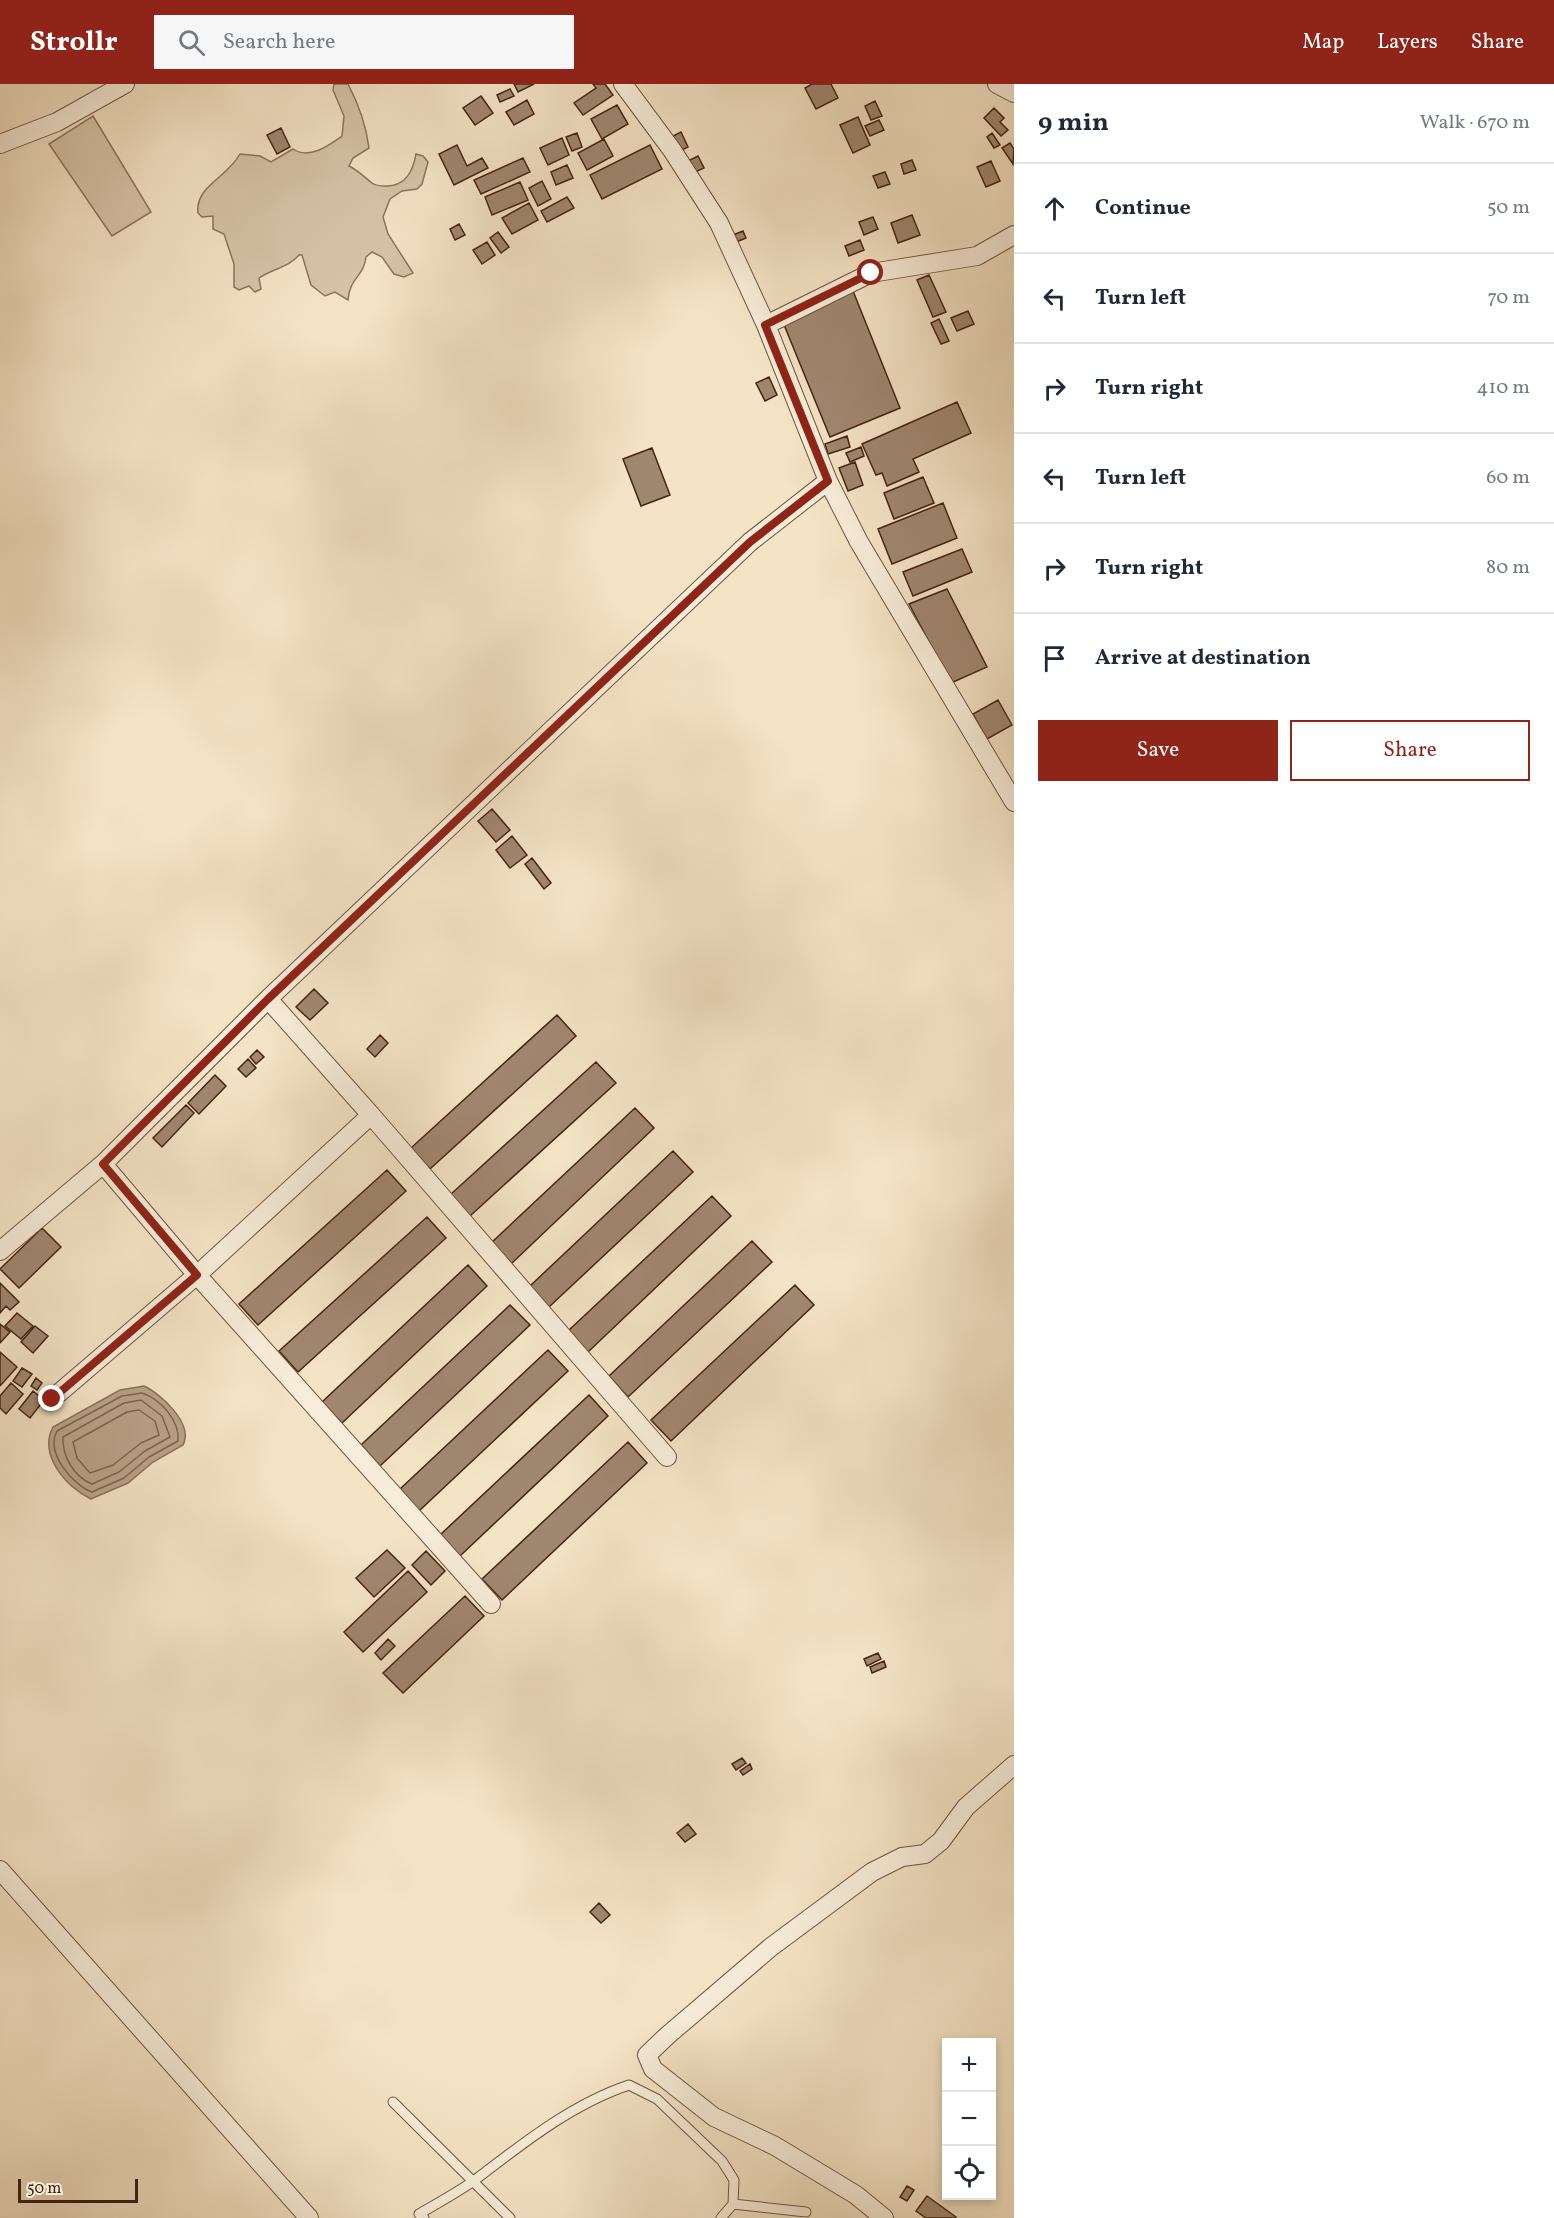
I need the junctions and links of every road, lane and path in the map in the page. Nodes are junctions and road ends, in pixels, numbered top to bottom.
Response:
1 (125, 84) edge
2 (623, 84) edge
3 (997, 84) edge
4 (1014, 93) edge
5 (0, 144) edge
6 (1014, 235) edge
7 (765, 325) junction
8 (828, 481) junction
9 (1014, 802) edge
10 (268, 999) junction
11 (370, 1115) junction
12 (103, 1164) junction
13 (0, 1251) edge
14 (197, 1275) junction
15 (52, 1399) dead end
16 (667, 1457) dead end
17 (491, 1604) dead end
18 (1014, 1765) edge
19 (0, 1870) edge
20 (393, 2102) dead end
21 (473, 2181) junction
22 (733, 2204) junction
23 (807, 2212) dead end
24 (309, 2218) edge
25 (424, 2218) edge
26 (510, 2218) edge
27 (721, 2218) edge
28 (884, 2218) edge

1 - 5 street
2 - 7 street
3 - 4 street
6 - 7 street
7 - 8 street
8 - 9 street
8 - 10 street
10 - 11 street
10 - 12 street
11 - 14 street
11 - 16 street
12 - 13 street
12 - 14 street
14 - 15 street
14 - 17 street
18 - 28 street
19 - 24 street
20 - 21 lane
21 - 22 lane
21 - 25 lane
21 - 26 lane
22 - 23 lane
22 - 27 lane

